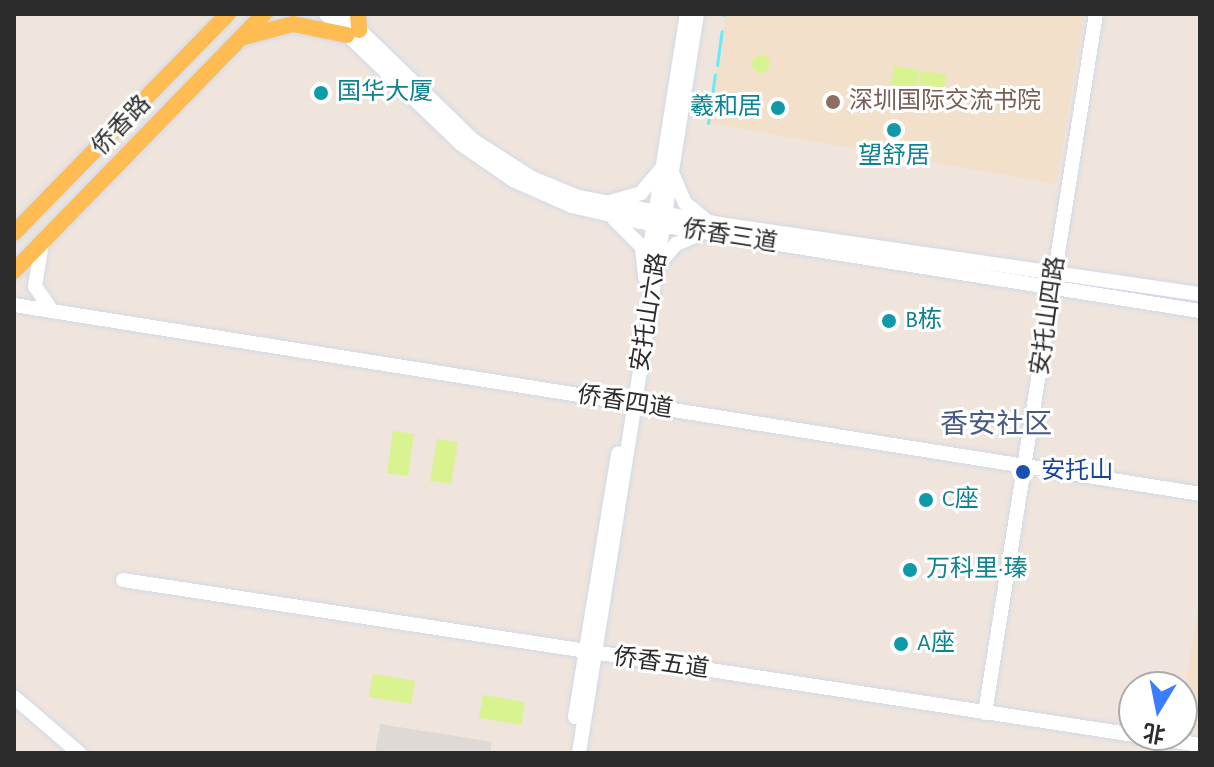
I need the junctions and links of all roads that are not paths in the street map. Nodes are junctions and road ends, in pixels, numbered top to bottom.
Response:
1 (264, 14) edge
2 (326, 14) edge
3 (343, 14) edge
4 (687, 14) edge
5 (697, 14) edge
6 (1096, 14) edge
7 (223, 17) edge
8 (355, 26) edge
9 (239, 39) junction
10 (668, 164) junction
11 (589, 200) junction
12 (603, 214) junction
13 (660, 220) junction
14 (713, 229) junction
15 (14, 233) edge
16 (42, 243) junction
17 (14, 271) edge
18 (1055, 272) junction
19 (651, 275) junction
20 (1052, 289) junction
21 (1200, 294) edge
22 (14, 305) edge
23 (50, 308) junction
24 (1200, 311) edge
25 (630, 404) junction
26 (1026, 467) junction
27 (1200, 494) edge
28 (123, 580) dead end
29 (590, 653) junction
30 (14, 697) edge
31 (985, 713) junction
32 (1200, 745) edge
33 (79, 753) edge
34 (569, 753) edge
35 (579, 753) edge

1 - 9 main road, 侨香路
2 - 8 street, 侨香三道
3 - 8 street, 侨香三道
4 - 10 street, 安托山六路
5 - 10 street, 安托山六路
6 - 18 street, 安托山四路
7 - 15 main road, 侨香路
8 - 9 main road
8 - 11 street, 侨香三道
8 - 12 street, 侨香三道
9 - 16 main road, 侨香路
10 - 11 street
10 - 13 street, 安托山六路
10 - 14 street
11 - 13 street, 侨香三道
12 - 13 street, 侨香三道
12 - 19 street
13 - 14 street, 侨香三道
13 - 19 street, 安托山六路
14 - 18 street, 侨香三道
14 - 19 street
14 - 20 street, 侨香三道
16 - 17 main road, 侨香路
16 - 23 street
18 - 20 street, 安托山四路
18 - 21 street, 侨香三道
19 - 25 street, 安托山六路
20 - 24 street, 侨香三道
20 - 26 street, 安托山四路
22 - 23 street, 侨香四道
23 - 25 street, 侨香四道
25 - 26 street, 侨香四道
25 - 29 street, 安托山六路
26 - 27 street, 侨香四道
26 - 31 street, 安托山四路
28 - 29 street, 侨香五道
29 - 31 street, 侨香五道
29 - 34 street, 安托山六路
29 - 35 street, 安托山六路
30 - 33 street
31 - 32 street, 侨香五道

